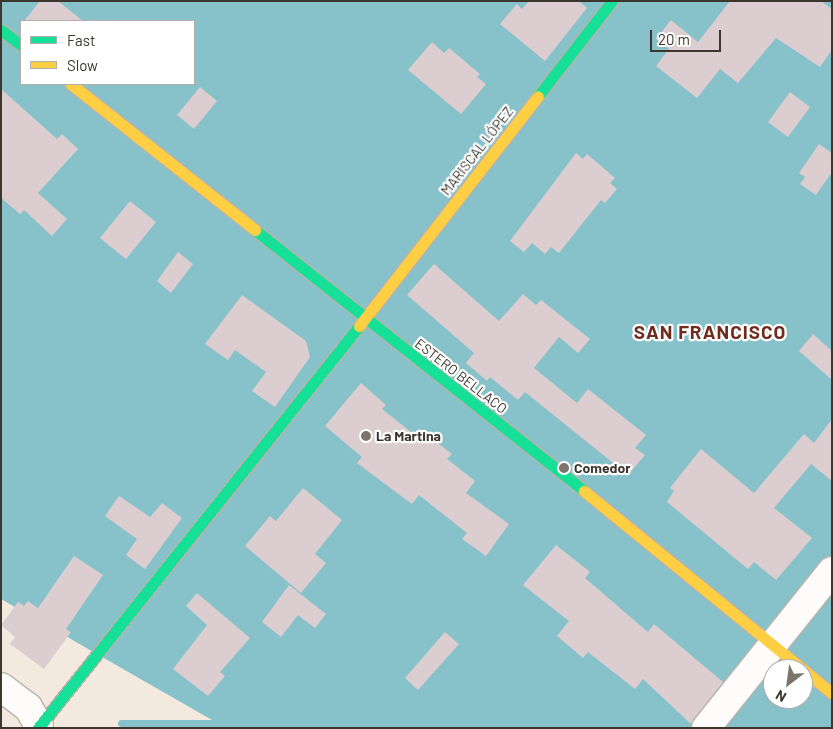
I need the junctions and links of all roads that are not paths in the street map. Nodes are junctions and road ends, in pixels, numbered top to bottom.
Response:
1 (612, 1) edge
2 (1, 30) edge
3 (20, 44) edge
4 (72, 85) edge
5 (365, 319) junction
6 (832, 571) edge
7 (773, 642) junction
8 (1, 687) edge
9 (832, 693) edge
10 (39, 727) edge
11 (706, 728) edge

1 - 5 street, MARISCAL LÓPEZ
2 - 3 street
4 - 5 street, ESTERO BELLACO
5 - 7 street, ESTERO BELLACO
5 - 10 street, MARISCAL LÓPEZ
6 - 7 street
7 - 9 street, ESTERO BELLACO
7 - 11 street
8 - 10 street

